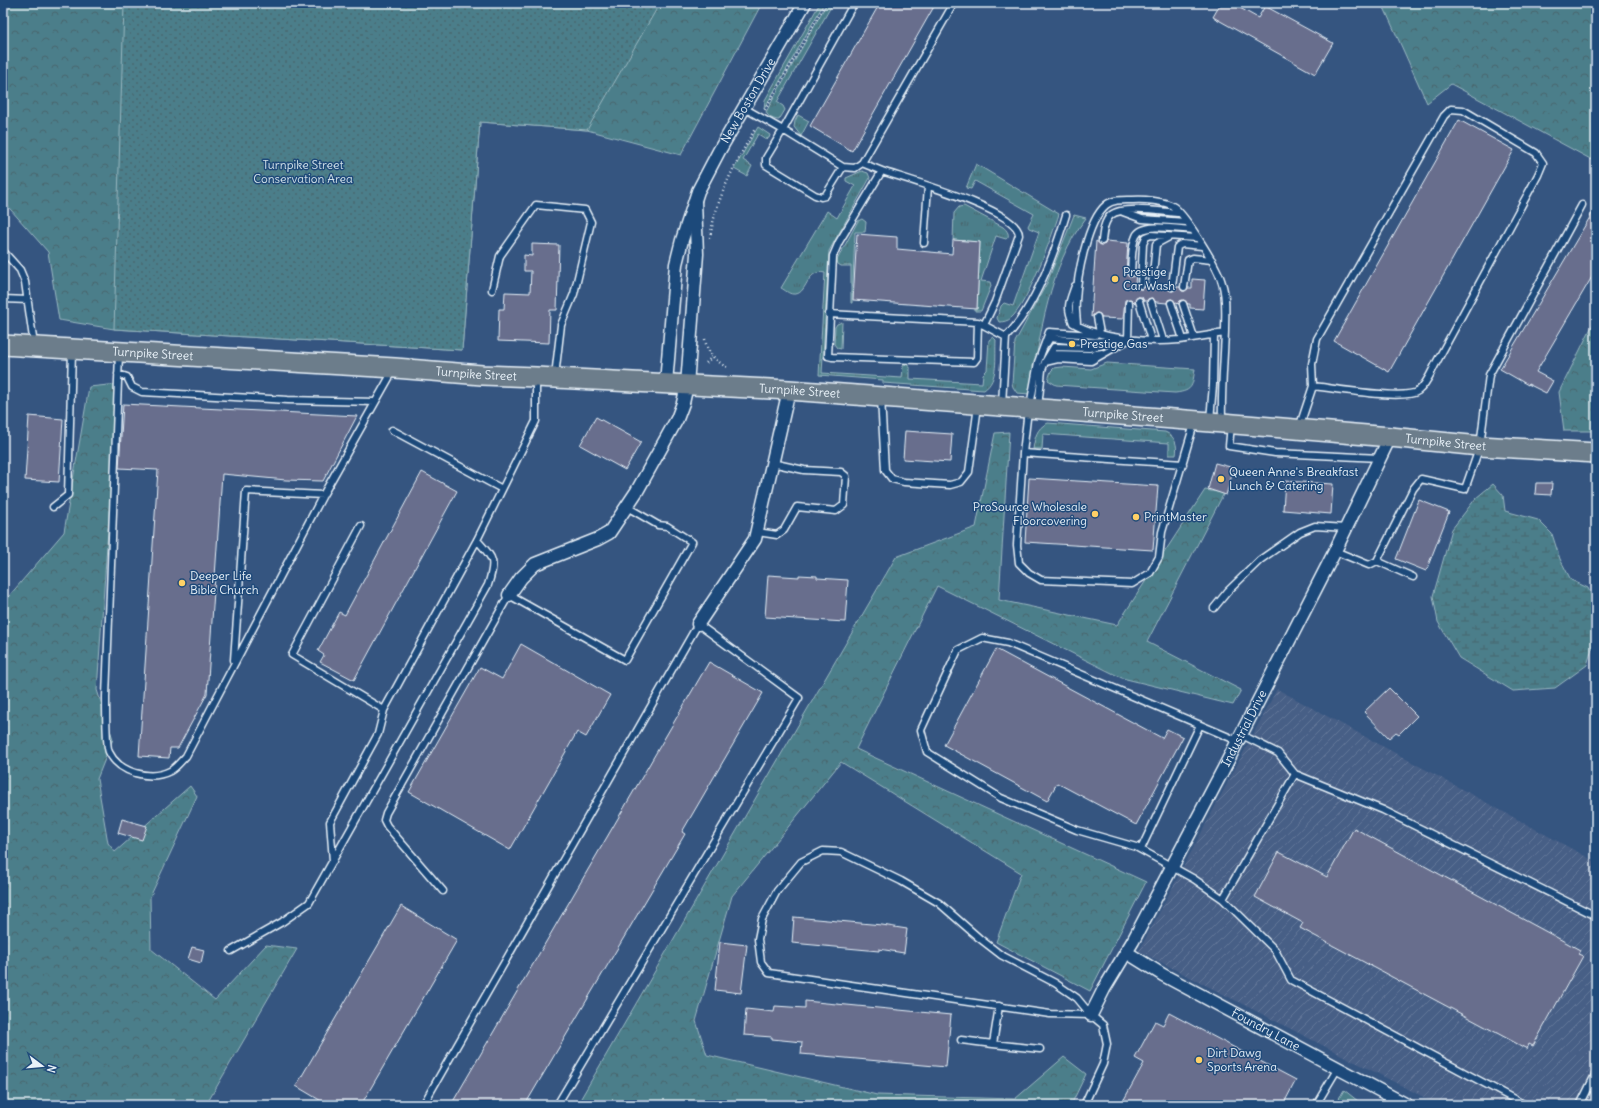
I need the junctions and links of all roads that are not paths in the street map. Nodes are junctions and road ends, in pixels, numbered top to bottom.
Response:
1 (804, 3) edge
2 (854, 3) edge
3 (954, 3) edge
4 (744, 108) junction
5 (782, 130) junction
6 (862, 163) junction
7 (843, 167) junction
8 (882, 171) junction
9 (928, 186) junction
10 (695, 201) junction
11 (1582, 205) dead end
12 (1120, 211) junction
13 (1179, 213) junction
14 (1066, 215) dead end
15 (1186, 222) junction
16 (1192, 230) junction
17 (1172, 236) junction
18 (1197, 238) junction
19 (1102, 241) dead end
20 (924, 243) dead end
21 (1202, 246) junction
22 (3, 251) edge
23 (1212, 260) junction
24 (1131, 273) dead end
25 (1141, 285) dead end
26 (1152, 285) dead end
27 (1172, 287) dead end
28 (1184, 287) dead end
29 (492, 290) dead end
30 (3, 299) edge
31 (28, 300) junction
32 (1139, 301) dead end
33 (1151, 302) dead end
34 (1129, 303) dead end
35 (1171, 303) dead end
36 (1184, 304) dead end
37 (829, 314) junction
38 (1097, 317) dead end
39 (981, 324) junction
40 (1225, 332) junction
41 (1100, 334) junction
42 (1214, 334) junction
43 (1006, 337) junction
44 (1194, 337) junction
45 (1183, 339) junction
46 (1128, 340) junction
47 (1151, 340) junction
48 (1163, 340) junction
49 (3, 345) edge
50 (34, 347) junction
51 (72, 349) junction
52 (119, 353) junction
53 (1042, 362) junction
54 (395, 368) junction
55 (118, 374) junction
56 (536, 377) junction
57 (554, 378) junction
58 (666, 383) junction
59 (687, 385) junction
60 (1313, 386) junction
61 (789, 390) junction
62 (881, 397) junction
63 (375, 402) junction
64 (979, 404) junction
65 (1002, 406) junction
66 (1032, 408) junction
67 (1214, 422) junction
68 (1298, 429) junction
69 (392, 430) dead end
70 (1390, 437) junction
71 (1480, 446) junction
72 (1023, 453) junction
73 (1596, 453) edge
74 (1380, 458) junction
75 (772, 463) junction
76 (1183, 464) junction
77 (502, 489) junction
78 (323, 495) junction
79 (54, 507) dead end
80 (627, 507) junction
81 (361, 526) dead end
82 (1346, 528) junction
83 (757, 532) junction
84 (477, 540) junction
85 (1335, 551) junction
86 (1377, 561) junction
87 (1413, 577) dead end
88 (509, 595) junction
89 (1214, 608) dead end
90 (698, 624) junction
91 (234, 663) junction
92 (384, 710) junction
93 (1200, 726) junction
94 (1239, 738) junction
95 (1295, 774) junction
96 (1141, 849) junction
97 (333, 861) junction
98 (1171, 867) junction
99 (443, 891) dead end
100 (1223, 899) junction
101 (1596, 916) edge
102 (231, 951) dead end
103 (1126, 952) junction
104 (999, 1006) junction
105 (1091, 1015) junction
106 (961, 1040) dead end
107 (993, 1044) junction
108 (1040, 1049) dead end
109 (1338, 1068) junction
110 (1596, 1074) edge
111 (423, 1105) edge
112 (557, 1105) edge
113 (1084, 1105) edge
114 (1316, 1105) edge
115 (1407, 1105) edge
116 (1525, 1105) edge
117 (1580, 1105) edge

1 - 4 street, New Boston Drive
2 - 5 lane
3 - 6 lane
4 - 5 lane
4 - 10 street, New Boston Drive
5 - 7 lane
5 - 7 lane
6 - 7 lane
6 - 8 lane
8 - 9 lane
8 - 37 lane
9 - 20 lane
9 - 39 lane
10 - 58 street, New Boston Drive
10 - 59 street, New Boston Drive
11 - 71 lane
12 - 13 lane
12 - 15 lane
12 - 19 lane
13 - 15 lane
13 - 41 lane
14 - 43 lane
15 - 16 lane
16 - 18 lane
16 - 24 lane
17 - 18 lane
17 - 25 lane
17 - 26 lane
18 - 21 lane
21 - 23 lane
21 - 27 lane
22 - 31 lane
23 - 28 lane
23 - 40 lane
29 - 57 lane
30 - 31 lane
31 - 50 lane
32 - 47 lane
33 - 48 lane
34 - 46 lane
35 - 45 lane
36 - 44 lane
37 - 39 lane
37 - 39 lane
38 - 41 lane
39 - 43 lane
40 - 42 lane
40 - 67 lane
41 - 46 lane
42 - 44 lane
42 - 67 lane
43 - 65 lane
44 - 45 lane
45 - 48 lane
46 - 47 lane
46 - 53 lane
46 - 53 lane
46 - 53 lane
47 - 48 lane
49 - 50 main road, Turnpike Street
50 - 51 main road, Turnpike Street
51 - 52 main road, Turnpike Street
51 - 79 lane
52 - 54 main road, Turnpike Street
52 - 55 lane
53 - 66 lane
54 - 56 main road, Turnpike Street
54 - 63 lane
55 - 63 lane
55 - 91 lane
56 - 57 main road, Turnpike Street
56 - 77 lane
57 - 58 main road, Turnpike Street
58 - 59 main road, Turnpike Street
59 - 61 main road, Turnpike Street
59 - 80 street, New Boston Drive
60 - 60 lane
60 - 68 lane
61 - 62 main road, Turnpike Street
61 - 75 street
62 - 64 main road, Turnpike Street
62 - 64 lane
63 - 78 lane
64 - 65 main road, Turnpike Street
65 - 66 main road, Turnpike Street
66 - 67 main road, Turnpike Street
66 - 72 lane
67 - 68 main road, Turnpike Street
67 - 74 lane
67 - 76 lane
68 - 70 main road, Turnpike Street
69 - 77 lane
70 - 71 main road, Turnpike Street
70 - 74 street, Industrial Drive
71 - 73 main road, Turnpike Street
71 - 86 lane
72 - 76 lane
72 - 76 lane
74 - 82 street, Industrial Drive
75 - 83 street
75 - 83 lane
77 - 84 lane
78 - 91 lane
78 - 91 lane
80 - 88 street, New Boston Drive
80 - 88 lane
81 - 92 lane
82 - 85 street, Industrial Drive
82 - 89 lane
83 - 90 street
84 - 92 lane
84 - 97 lane
85 - 86 lane
85 - 94 street, Industrial Drive
86 - 87 lane
88 - 99 lane
90 - 111 lane
90 - 112 lane
92 - 97 lane
93 - 94 lane
93 - 96 lane
93 - 96 lane
94 - 95 lane
94 - 98 street, Industrial Drive
95 - 100 lane
95 - 101 lane
96 - 98 lane
97 - 102 lane
98 - 100 lane
98 - 103 street, Industrial Drive
100 - 116 lane
103 - 105 street, Industrial Drive
103 - 109 street, Foundry Lane
104 - 105 lane
104 - 105 lane
104 - 107 lane
105 - 113 lane
106 - 107 lane
107 - 108 lane
109 - 114 lane
109 - 115 street, Foundry Lane
110 - 117 lane

